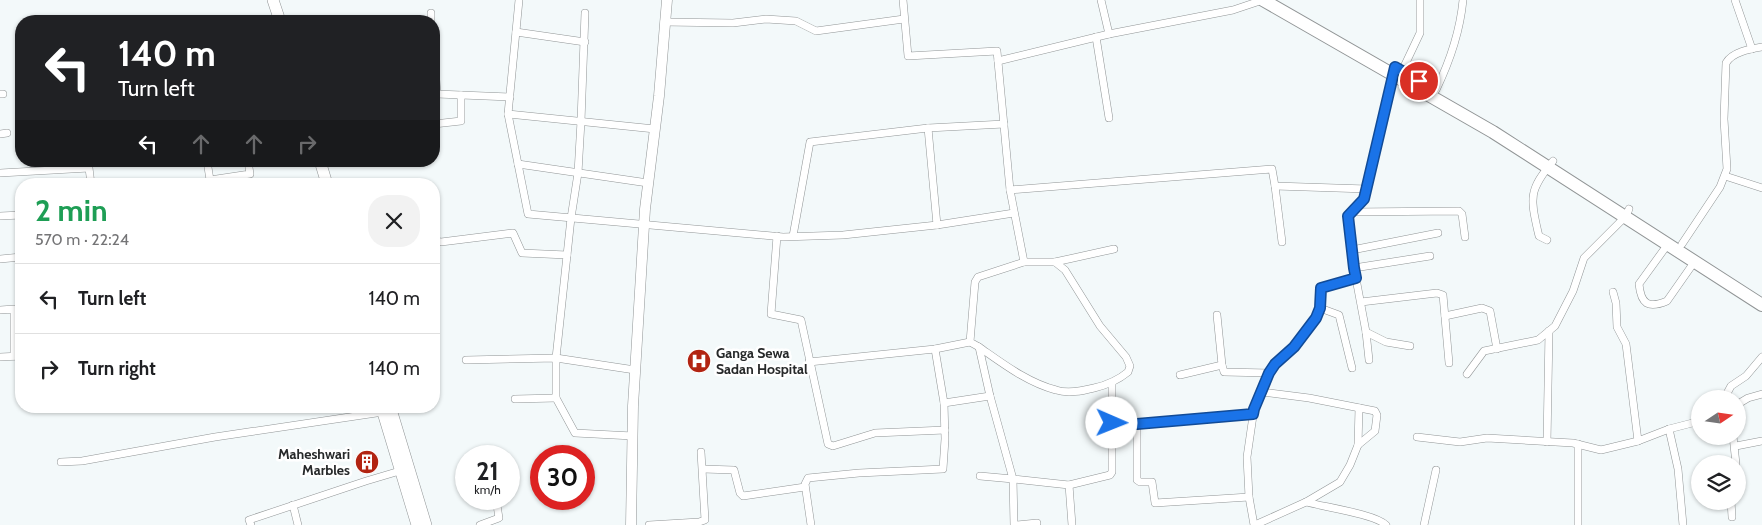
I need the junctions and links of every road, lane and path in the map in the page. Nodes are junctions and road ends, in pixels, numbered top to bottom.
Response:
1 (266, 0) edge
2 (274, 0) edge
3 (519, 0) edge
4 (667, 0) edge
5 (903, 0) edge
6 (1101, 0) edge
7 (1263, 0) edge
8 (1279, 0) edge
9 (1420, 0) edge
10 (1463, 0) edge
11 (1735, 0) edge
12 (585, 13) dead end
13 (270, 15) edge
14 (278, 15) edge
15 (904, 19) junction
16 (664, 22) junction
17 (516, 32) junction
18 (1109, 34) junction
19 (1096, 37) junction
20 (1340, 40) junction
21 (585, 42) junction
22 (1762, 47) edge
23 (1752, 49) junction
24 (998, 61) junction
25 (1397, 71) junction
26 (1436, 90) junction
27 (440, 94) edge
28 (461, 95) junction
29 (510, 97) junction
30 (508, 114) junction
31 (1109, 118) dead end
32 (581, 121) junction
33 (440, 123) edge
34 (1004, 124) junction
35 (928, 128) junction
36 (655, 129) junction
37 (518, 164) junction
38 (1550, 164) junction
39 (249, 167) edge
40 (0, 174) edge
41 (578, 174) junction
42 (1725, 176) junction
43 (90, 178) edge
44 (223, 178) edge
45 (648, 183) junction
46 (1275, 186) junction
47 (1762, 188) edge
48 (1366, 189) junction
49 (1010, 190) junction
50 (1351, 212) junction
51 (1628, 212) junction
52 (1014, 213) junction
53 (15, 215) edge
54 (0, 216) edge
55 (571, 218) junction
56 (644, 224) junction
57 (938, 225) junction
58 (1438, 233) dead end
59 (777, 236) junction
60 (793, 236) junction
61 (1465, 237) dead end
62 (1547, 240) dead end
63 (440, 242) edge
64 (1282, 242) dead end
65 (1668, 244) junction
66 (1682, 244) junction
67 (1114, 249) dead end
68 (1352, 250) junction
69 (567, 255) junction
70 (1430, 256) dead end
71 (15, 258) edge
72 (0, 259) edge
73 (1695, 261) junction
74 (1024, 262) junction
75 (1056, 262) junction
76 (1354, 268) junction
77 (1356, 278) junction
78 (1613, 292) dead end
79 (1762, 296) edge
80 (1361, 302) junction
81 (1762, 305) edge
82 (1320, 308) junction
83 (0, 310) edge
84 (1217, 315) dead end
85 (1445, 316) junction
86 (15, 325) edge
87 (1549, 331) junction
88 (1366, 332) junction
89 (970, 342) junction
90 (1410, 346) dead end
91 (979, 347) junction
92 (935, 349) junction
93 (1496, 349) junction
94 (15, 356) edge
95 (0, 357) edge
96 (1762, 357) edge
97 (556, 358) junction
98 (466, 360) dead end
99 (1369, 360) dead end
100 (809, 362) junction
101 (1449, 363) dead end
102 (1222, 365) junction
103 (1352, 368) dead end
104 (636, 370) junction
105 (1269, 373) junction
106 (1467, 374) dead end
107 (1180, 375) dead end
108 (1112, 383) junction
109 (1729, 390) edge
110 (1262, 392) junction
111 (1762, 394) edge
112 (990, 396) junction
113 (556, 398) junction
114 (515, 399) dead end
115 (1746, 399) edge
116 (944, 402) junction
117 (1359, 408) junction
118 (356, 413) edge
119 (387, 413) edge
120 (1253, 414) junction
121 (1112, 423) junction
122 (1691, 423) edge
123 (1137, 424) junction
124 (1669, 429) junction
125 (945, 430) junction
126 (633, 436) junction
127 (1417, 437) dead end
128 (1638, 441) junction
129 (1762, 441) edge
130 (1547, 442) junction
131 (1578, 444) junction
132 (1358, 445) junction
133 (1736, 446) joint
134 (701, 452) dead end
135 (1736, 455) edge
136 (61, 462) dead end
137 (703, 469) junction
138 (404, 470) junction
139 (1436, 470) dead end
140 (980, 476) dead end
141 (1013, 479) junction
142 (1069, 485) junction
143 (805, 487) junction
144 (1249, 497) junction
145 (1306, 502) junction
146 (293, 505) junction
147 (498, 510) edge
148 (1732, 510) edge
149 (1732, 517) dead end
150 (1037, 523) dead end
151 (251, 525) edge
152 (298, 525) edge
153 (416, 525) edge
154 (426, 525) edge
155 (480, 525) edge
156 (631, 525) edge
157 (649, 525) edge
158 (811, 525) edge
159 (1016, 525) edge
160 (1072, 525) edge
161 (1255, 525) edge
162 (1386, 525) edge
163 (1424, 525) edge
164 (1578, 525) edge
165 (1683, 525) edge

1 - 13 main road
2 - 14 main road
3 - 17 street
4 - 16 street
5 - 15 street
6 - 18 street
7 - 18 street
7 - 20 highway
8 - 20 highway
9 - 25 street
10 - 26 street
11 - 23 street
12 - 21 street
15 - 16 street
15 - 24 street
16 - 36 street
17 - 21 street
17 - 29 street
18 - 19 street
19 - 24 street
19 - 31 street
20 - 25 highway
21 - 32 street
22 - 23 street
23 - 42 street
24 - 34 street
25 - 26 highway
25 - 38 highway
25 - 48 street
26 - 38 highway
27 - 28 street
28 - 29 street
28 - 33 street
29 - 30 street
30 - 32 street
30 - 37 street
32 - 36 street
32 - 41 street
34 - 35 street
34 - 49 street
35 - 57 street
35 - 60 street
36 - 45 street
37 - 41 street
37 - 55 street
38 - 51 highway
38 - 62 street
39 - 44 street
40 - 43 street
41 - 45 street
41 - 55 street
42 - 47 street
42 - 66 street
45 - 56 street
46 - 48 street
46 - 49 street
46 - 64 street
48 - 50 street
49 - 52 street
50 - 61 street
50 - 68 street
51 - 65 highway
51 - 66 highway
51 - 87 street
52 - 57 street
52 - 74 street
53 - 54 street
55 - 56 street
55 - 69 street
56 - 59 street
56 - 104 street
57 - 60 street
58 - 68 street
59 - 60 street
59 - 100 street
63 - 69 street
65 - 73 highway
65 - 73 street
66 - 79 highway
67 - 75 street
68 - 76 street
69 - 97 street
70 - 76 street
71 - 72 street
73 - 81 highway
74 - 75 street
74 - 89 street
75 - 108 street
76 - 77 street
77 - 80 street
77 - 82 street
78 - 128 street
80 - 85 street
80 - 88 street
82 - 103 street
82 - 105 street
83 - 86 street
84 - 102 street
85 - 93 street
85 - 101 street
87 - 93 street
87 - 130 street
88 - 90 street
88 - 99 street
89 - 91 street
89 - 92 street
91 - 108 street
91 - 112 street
92 - 100 street
92 - 116 street
93 - 106 street
94 - 95 street
96 - 109 street
97 - 98 street
97 - 104 street
97 - 113 street
100 - 125 street
102 - 105 street
102 - 107 street
104 - 126 street
105 - 110 street
108 - 121 street
110 - 117 street
110 - 120 street
111 - 115 street
112 - 116 street
112 - 141 street
113 - 114 street
113 - 126 street
116 - 125 street
117 - 132 street
117 - 132 street
118 - 136 street
119 - 138 main road
120 - 123 street
120 - 144 street
121 - 123 street
121 - 142 street
122 - 124 street
123 - 144 street
124 - 128 street
124 - 165 street
125 - 143 street
126 - 156 street
127 - 130 street
128 - 131 street
129 - 133 street
130 - 131 street
131 - 164 street
132 - 145 street
133 - 135 street
134 - 137 street
137 - 143 street
137 - 157 street
138 - 146 street
138 - 153 main road
138 - 154 main road
139 - 163 street
140 - 141 street
141 - 142 street
141 - 159 street
142 - 160 street
143 - 158 street
144 - 161 street
145 - 161 street
145 - 162 street
146 - 151 street
146 - 152 street
147 - 155 street
148 - 149 street
150 - 159 street

